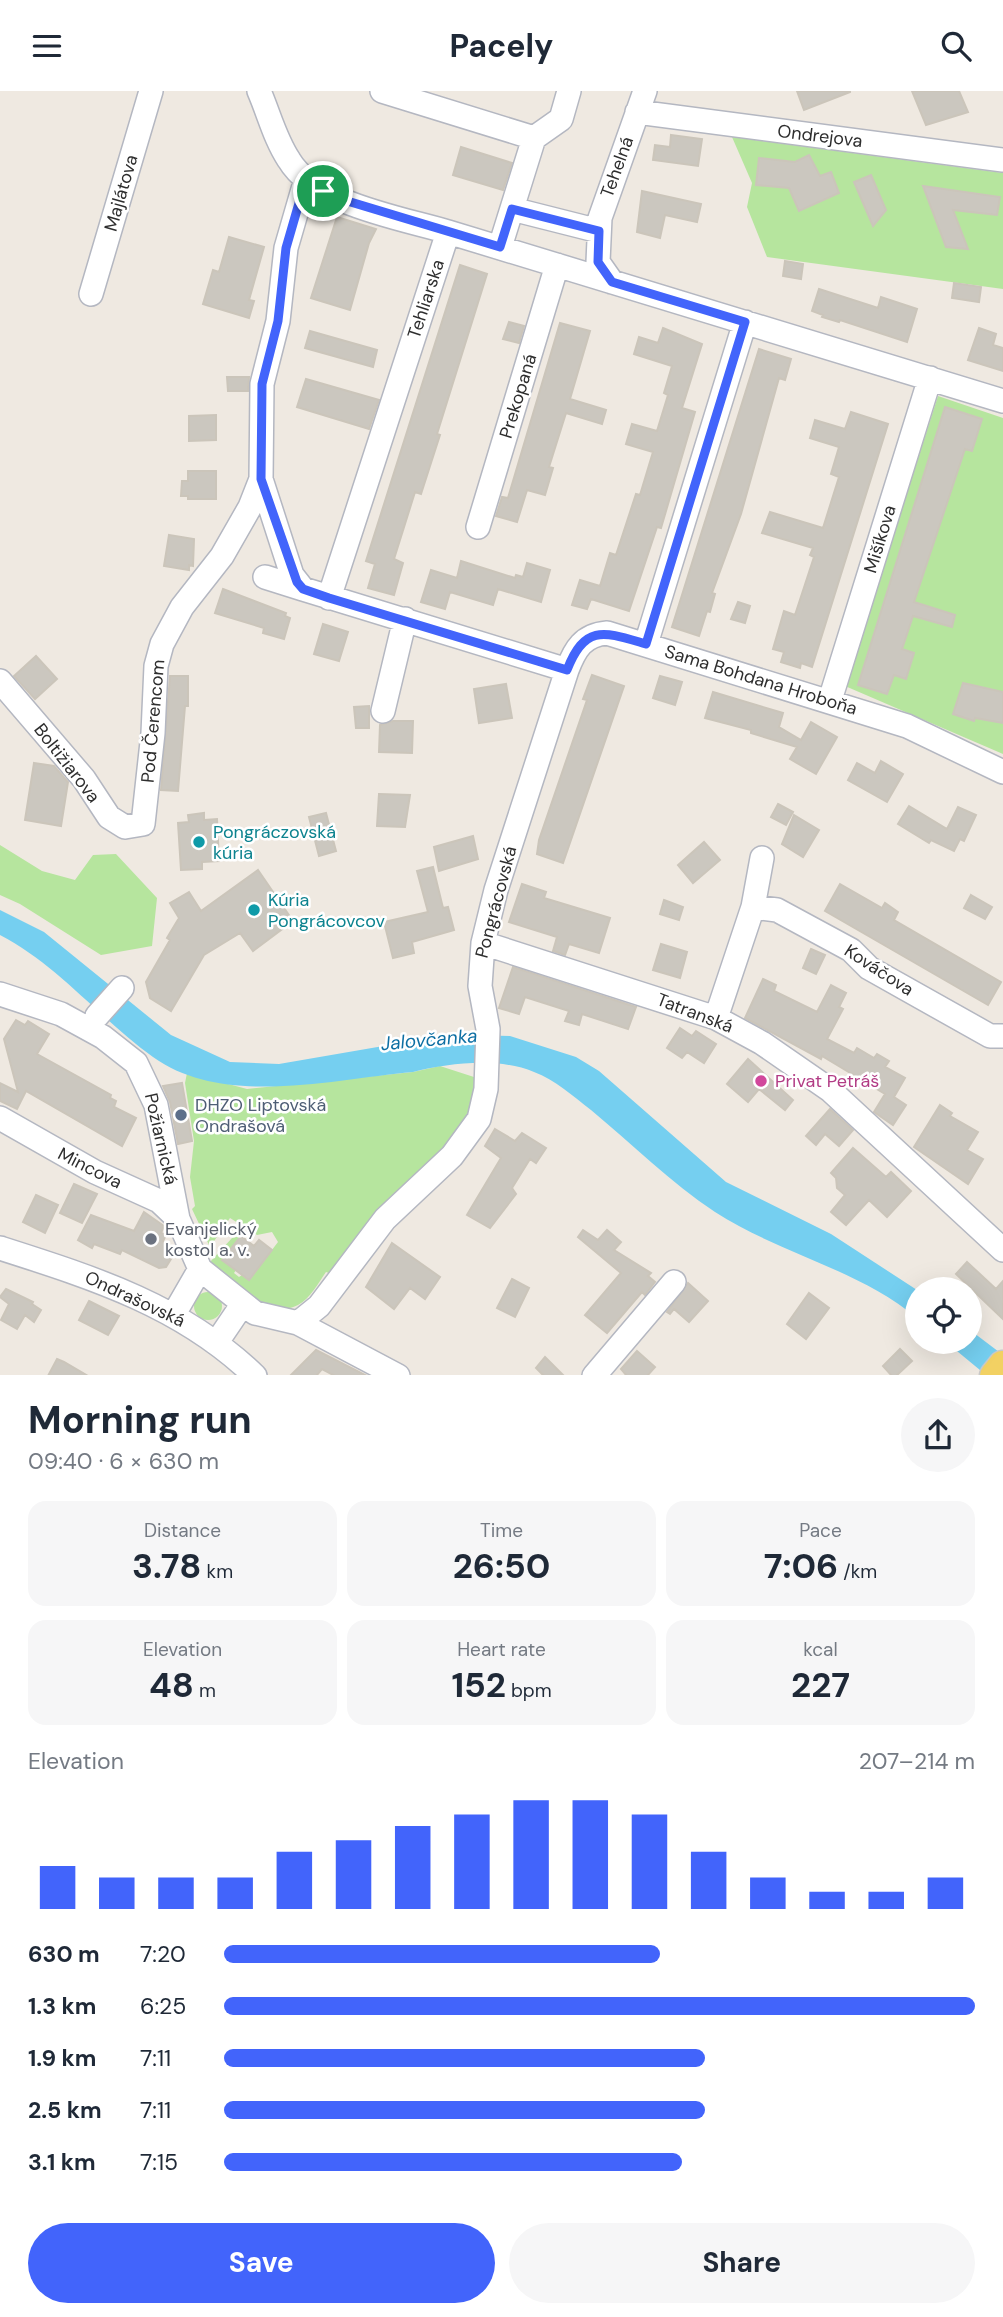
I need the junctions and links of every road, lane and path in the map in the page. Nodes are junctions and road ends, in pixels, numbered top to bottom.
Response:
1 (150, 91) edge
2 (259, 91) edge
3 (382, 91) edge
4 (569, 91) edge
5 (641, 101) edge
6 (534, 138) junction
7 (1003, 160) edge
8 (306, 179) junction
9 (512, 209) junction
10 (599, 231) junction
11 (448, 232) junction
12 (500, 247) junction
13 (557, 265) junction
14 (612, 282) junction
15 (91, 294) dead end
16 (745, 322) junction
17 (930, 378) junction
18 (1003, 401) edge
19 (261, 479) junction
20 (478, 527) dead end
21 (265, 577) dead end
22 (303, 589) junction
23 (329, 598) junction
24 (405, 619) junction
25 (646, 644) junction
26 (567, 670) junction
27 (0, 681) edge
28 (830, 700) junction
29 (383, 711) dead end
30 (1003, 772) edge
31 (143, 824) joint
32 (762, 859) dead end
33 (753, 907) junction
34 (483, 943) junction
35 (122, 988) dead end
36 (0, 994) edge
37 (97, 1016) dead end
38 (716, 1018) junction
39 (1003, 1036) edge
40 (0, 1118) edge
41 (178, 1219) junction
42 (0, 1248) edge
43 (1003, 1250) edge
44 (200, 1269) junction
45 (674, 1282) dead end
46 (242, 1305) junction
47 (174, 1314) junction
48 (298, 1323) junction
49 (217, 1342) junction
50 (1003, 1366) edge
51 (256, 1375) edge
52 (398, 1375) edge
53 (594, 1375) edge
54 (995, 1375) edge

1 - 15 street, Majlátova
2 - 8 street
3 - 6 street
4 - 6 street
5 - 7 street, Ondrejova
5 - 10 street, Tehelná
6 - 9 street
8 - 11 street
8 - 19 street, Pod Čerencom
9 - 10 street
9 - 12 street
10 - 14 street, Tehelná
11 - 12 street
11 - 23 street, Tehliarska
12 - 13 street
13 - 14 street
13 - 20 street, Prekopaná
14 - 16 street
16 - 17 street
16 - 25 street
17 - 18 street
17 - 28 street, Mišíkova
19 - 22 street, Pod Čerencom
19 - 31 street, Pod Čerencom
21 - 22 street
22 - 23 street
23 - 24 street
24 - 26 street
24 - 29 street
25 - 26 street, Sama Bohdana Hroboňa
25 - 28 street, Sama Bohdana Hroboňa
26 - 34 street, Pongrácovská
27 - 31 street, Boltižiarova
28 - 30 street, Sama Bohdana Hroboňa
32 - 33 street
33 - 38 street
33 - 39 street, Kováčova
34 - 38 street, Tatranská
34 - 48 street, Pongrácovská
35 - 37 street
36 - 41 street, Požiarnická
38 - 43 street, Tatranská
40 - 41 street, Mincova
41 - 44 street, Požiarnická
42 - 47 street, Ondrašovská
44 - 46 street, Požiarnická
44 - 47 street
45 - 53 street
46 - 48 street, Požiarnická
46 - 49 street
47 - 49 street, Ondrašovská
48 - 52 street, Požiarnická
49 - 51 street, Ondrašovská
50 - 54 main road

